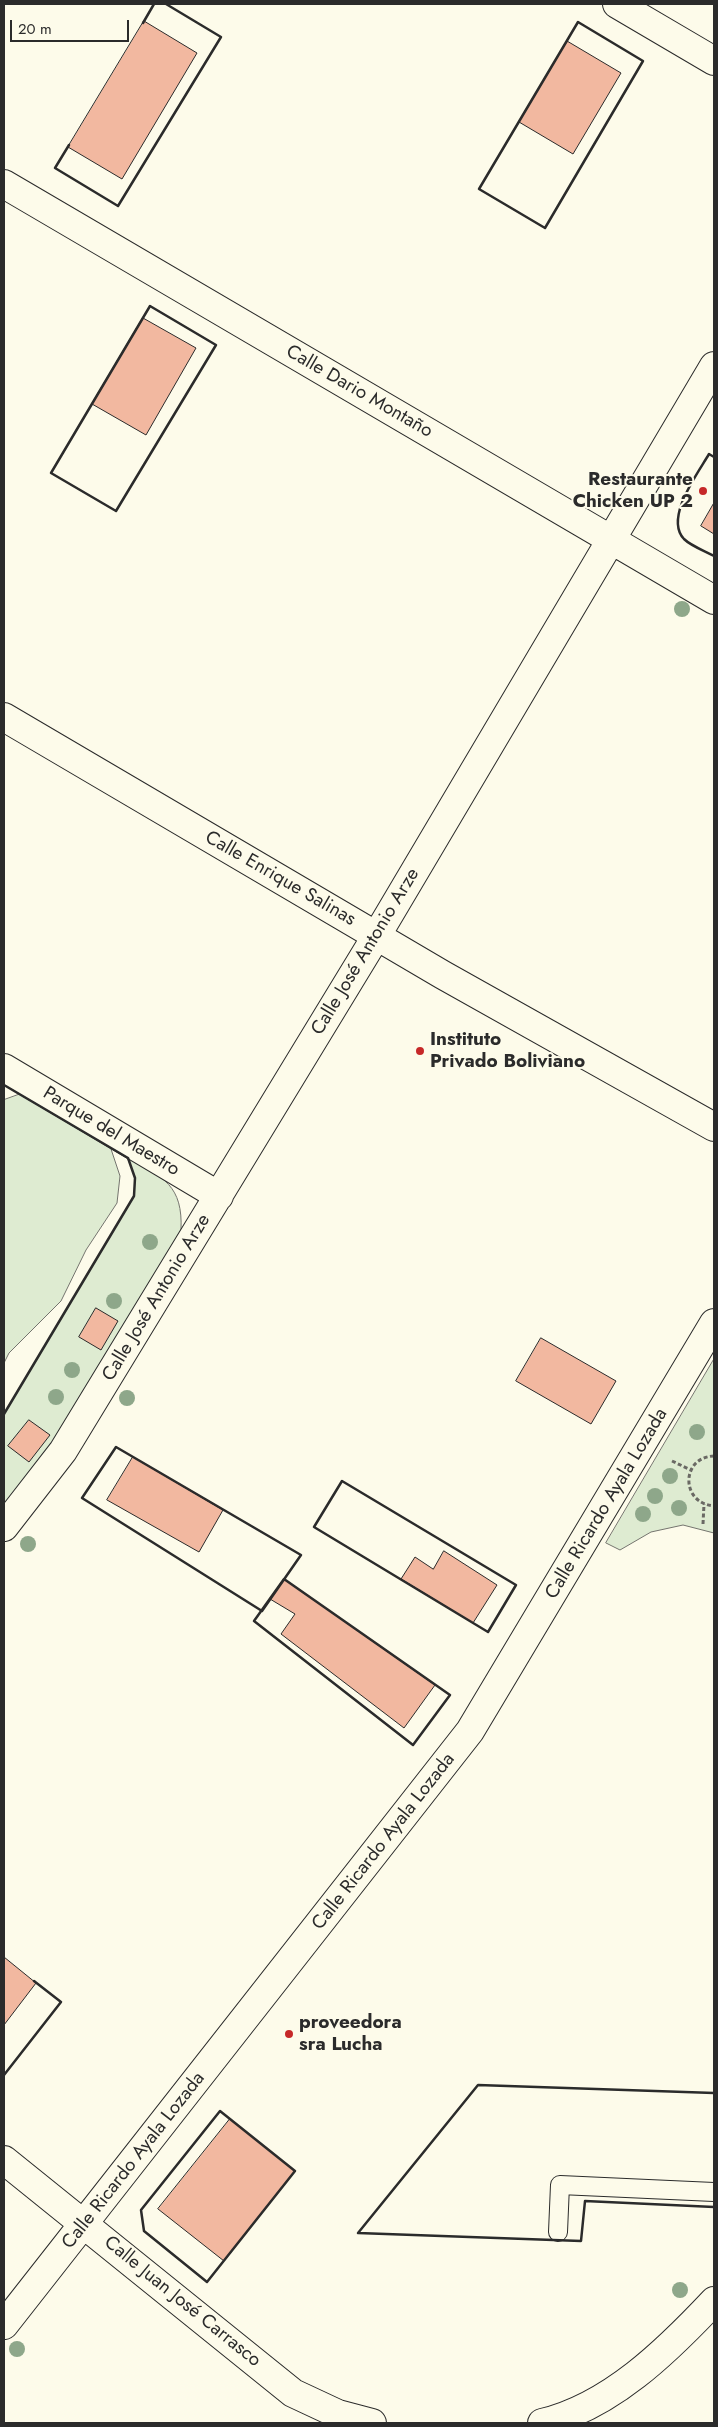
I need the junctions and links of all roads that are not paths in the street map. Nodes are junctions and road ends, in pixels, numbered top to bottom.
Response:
1 (617, 4) edge
2 (714, 61) edge
3 (4, 184) edge
4 (714, 366) edge
5 (612, 540) junction
6 (714, 600) edge
7 (4, 717) edge
8 (377, 935) junction
9 (4, 1068) edge
10 (714, 1127) edge
11 (219, 1196) junction
12 (713, 1326) edge
13 (4, 1527) edge
14 (4, 2160) edge
15 (714, 2192) edge
16 (86, 2224) junction
17 (558, 2232) dead end
18 (714, 2301) edge
19 (4, 2326) edge
20 (372, 2423) edge
21 (542, 2423) edge

1 - 2 street
3 - 5 street, Calle Dario Montaño
4 - 5 street, Calle José Antonio Arze
5 - 6 street, Calle Dario Montaño
5 - 8 street, Calle José Antonio Arze
7 - 8 street, Calle Enrique Salinas
8 - 10 street, Calle Enrique Salinas
8 - 11 street, Calle José Antonio Arze
9 - 11 street, Parque del Maestro
11 - 13 street, Calle José Antonio Arze
12 - 16 street, Calle Ricardo Ayala Lozada
14 - 16 street, Calle Juan José Carrasco
15 - 17 lane
16 - 19 street, Calle Ricardo Ayala Lozada
16 - 20 street, Calle Juan José Carrasco
18 - 21 street

